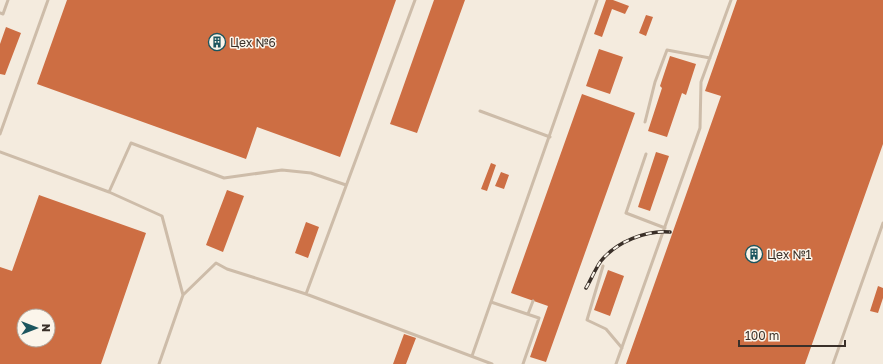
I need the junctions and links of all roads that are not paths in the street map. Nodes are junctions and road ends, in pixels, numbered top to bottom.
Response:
1 (8, 0) edge
2 (48, 0) edge
3 (415, 0) edge
4 (597, 0) edge
5 (731, 0) edge
6 (0, 13) edge
7 (710, 58) junction
8 (480, 111) dead end
9 (645, 122) dead end
10 (0, 134) edge
11 (550, 137) junction
12 (0, 152) edge
13 (646, 154) dead end
14 (346, 185) junction
15 (109, 192) junction
16 (883, 223) edge
17 (665, 228) junction
18 (881, 235) edge
19 (603, 266) dead end
20 (306, 294) junction
21 (183, 295) junction
22 (533, 301) dead end
23 (491, 302) junction
24 (528, 314) junction
25 (622, 348) junction
26 (472, 356) junction
27 (158, 364) edge
28 (492, 364) edge
29 (523, 364) edge
30 (616, 364) edge
31 (833, 364) edge

1 - 6 lane
2 - 10 lane
3 - 14 lane
4 - 11 lane
5 - 7 lane
7 - 9 lane
7 - 17 lane
8 - 11 lane
11 - 23 lane
12 - 15 lane
13 - 17 lane
14 - 15 lane
14 - 20 lane
15 - 21 lane
16 - 18 lane
17 - 25 lane
18 - 31 lane
19 - 25 lane
20 - 21 lane
20 - 26 lane
21 - 27 lane
22 - 24 lane
23 - 24 lane
23 - 26 lane
24 - 29 lane
25 - 30 lane
26 - 28 lane

